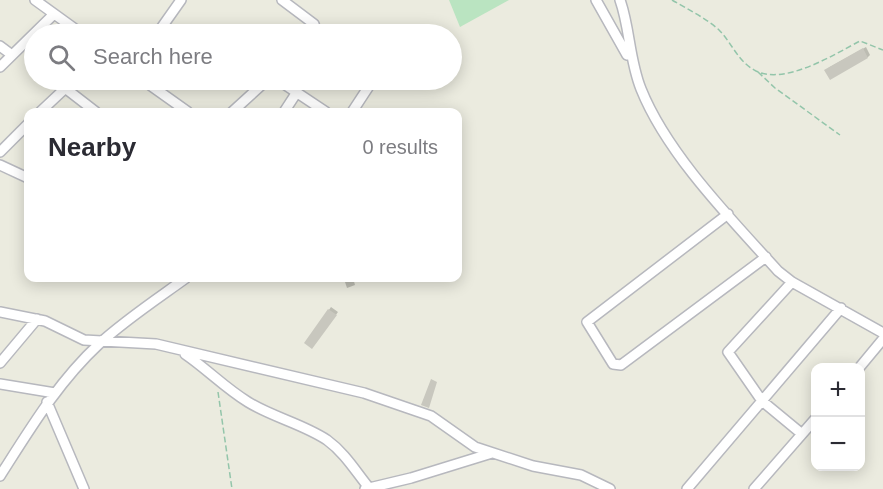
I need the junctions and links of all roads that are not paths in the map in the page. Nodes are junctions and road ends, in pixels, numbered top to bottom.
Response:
1 (35, 0) edge
2 (181, 0) edge
3 (282, 0) edge
4 (596, 0) edge
5 (620, 0) edge
6 (54, 14) junction
7 (44, 24) edge
8 (68, 24) edge
9 (164, 24) edge
10 (314, 24) edge
11 (24, 43) edge
12 (0, 45) edge
13 (12, 55) junction
14 (631, 62) junction
15 (0, 67) edge
16 (63, 90) edge
17 (68, 90) edge
18 (157, 90) edge
19 (256, 90) edge
20 (294, 90) edge
21 (366, 90) edge
22 (297, 92) junction
23 (44, 108) edge
24 (91, 108) edge
25 (182, 108) edge
26 (236, 108) edge
27 (287, 108) edge
28 (320, 108) edge
29 (355, 108) edge
30 (24, 128) edge
31 (0, 152) edge
32 (0, 165) edge
33 (24, 176) edge
34 (728, 214) junction
35 (766, 257) junction
36 (181, 282) edge
37 (792, 282) junction
38 (841, 308) junction
39 (0, 312) edge
40 (37, 319) junction
41 (883, 333) edge
42 (883, 339) edge
43 (100, 343) junction
44 (183, 352) junction
45 (0, 363) edge
46 (863, 363) edge
47 (0, 384) edge
48 (55, 393) junction
49 (762, 401) junction
50 (47, 402) junction
51 (811, 424) edge
52 (802, 434) junction
53 (492, 453) junction
54 (0, 476) edge
55 (367, 488) edge
56 (84, 489) edge
57 (610, 489) edge
58 (687, 489) edge
59 (754, 489) edge

1 - 6 street
2 - 9 street
3 - 10 street
4 - 14 street
5 - 14 street
6 - 7 street
6 - 8 street
11 - 13 street
12 - 13 street
13 - 15 street
14 - 34 street
16 - 23 street
17 - 24 street
18 - 25 street
19 - 26 street
20 - 22 street
21 - 29 street
22 - 27 street
22 - 28 street
30 - 31 street
32 - 33 street
34 - 35 street
34 - 35 street
35 - 37 street
36 - 43 street
37 - 38 street
37 - 49 street
38 - 41 street
38 - 49 street
39 - 40 street
40 - 43 street
40 - 45 street
42 - 46 street
43 - 44 street
43 - 48 street
44 - 53 street
44 - 55 street
47 - 48 street
48 - 50 street
49 - 52 street
49 - 58 street
50 - 54 street
50 - 56 street
51 - 52 street
52 - 59 street
53 - 55 street
53 - 57 street

